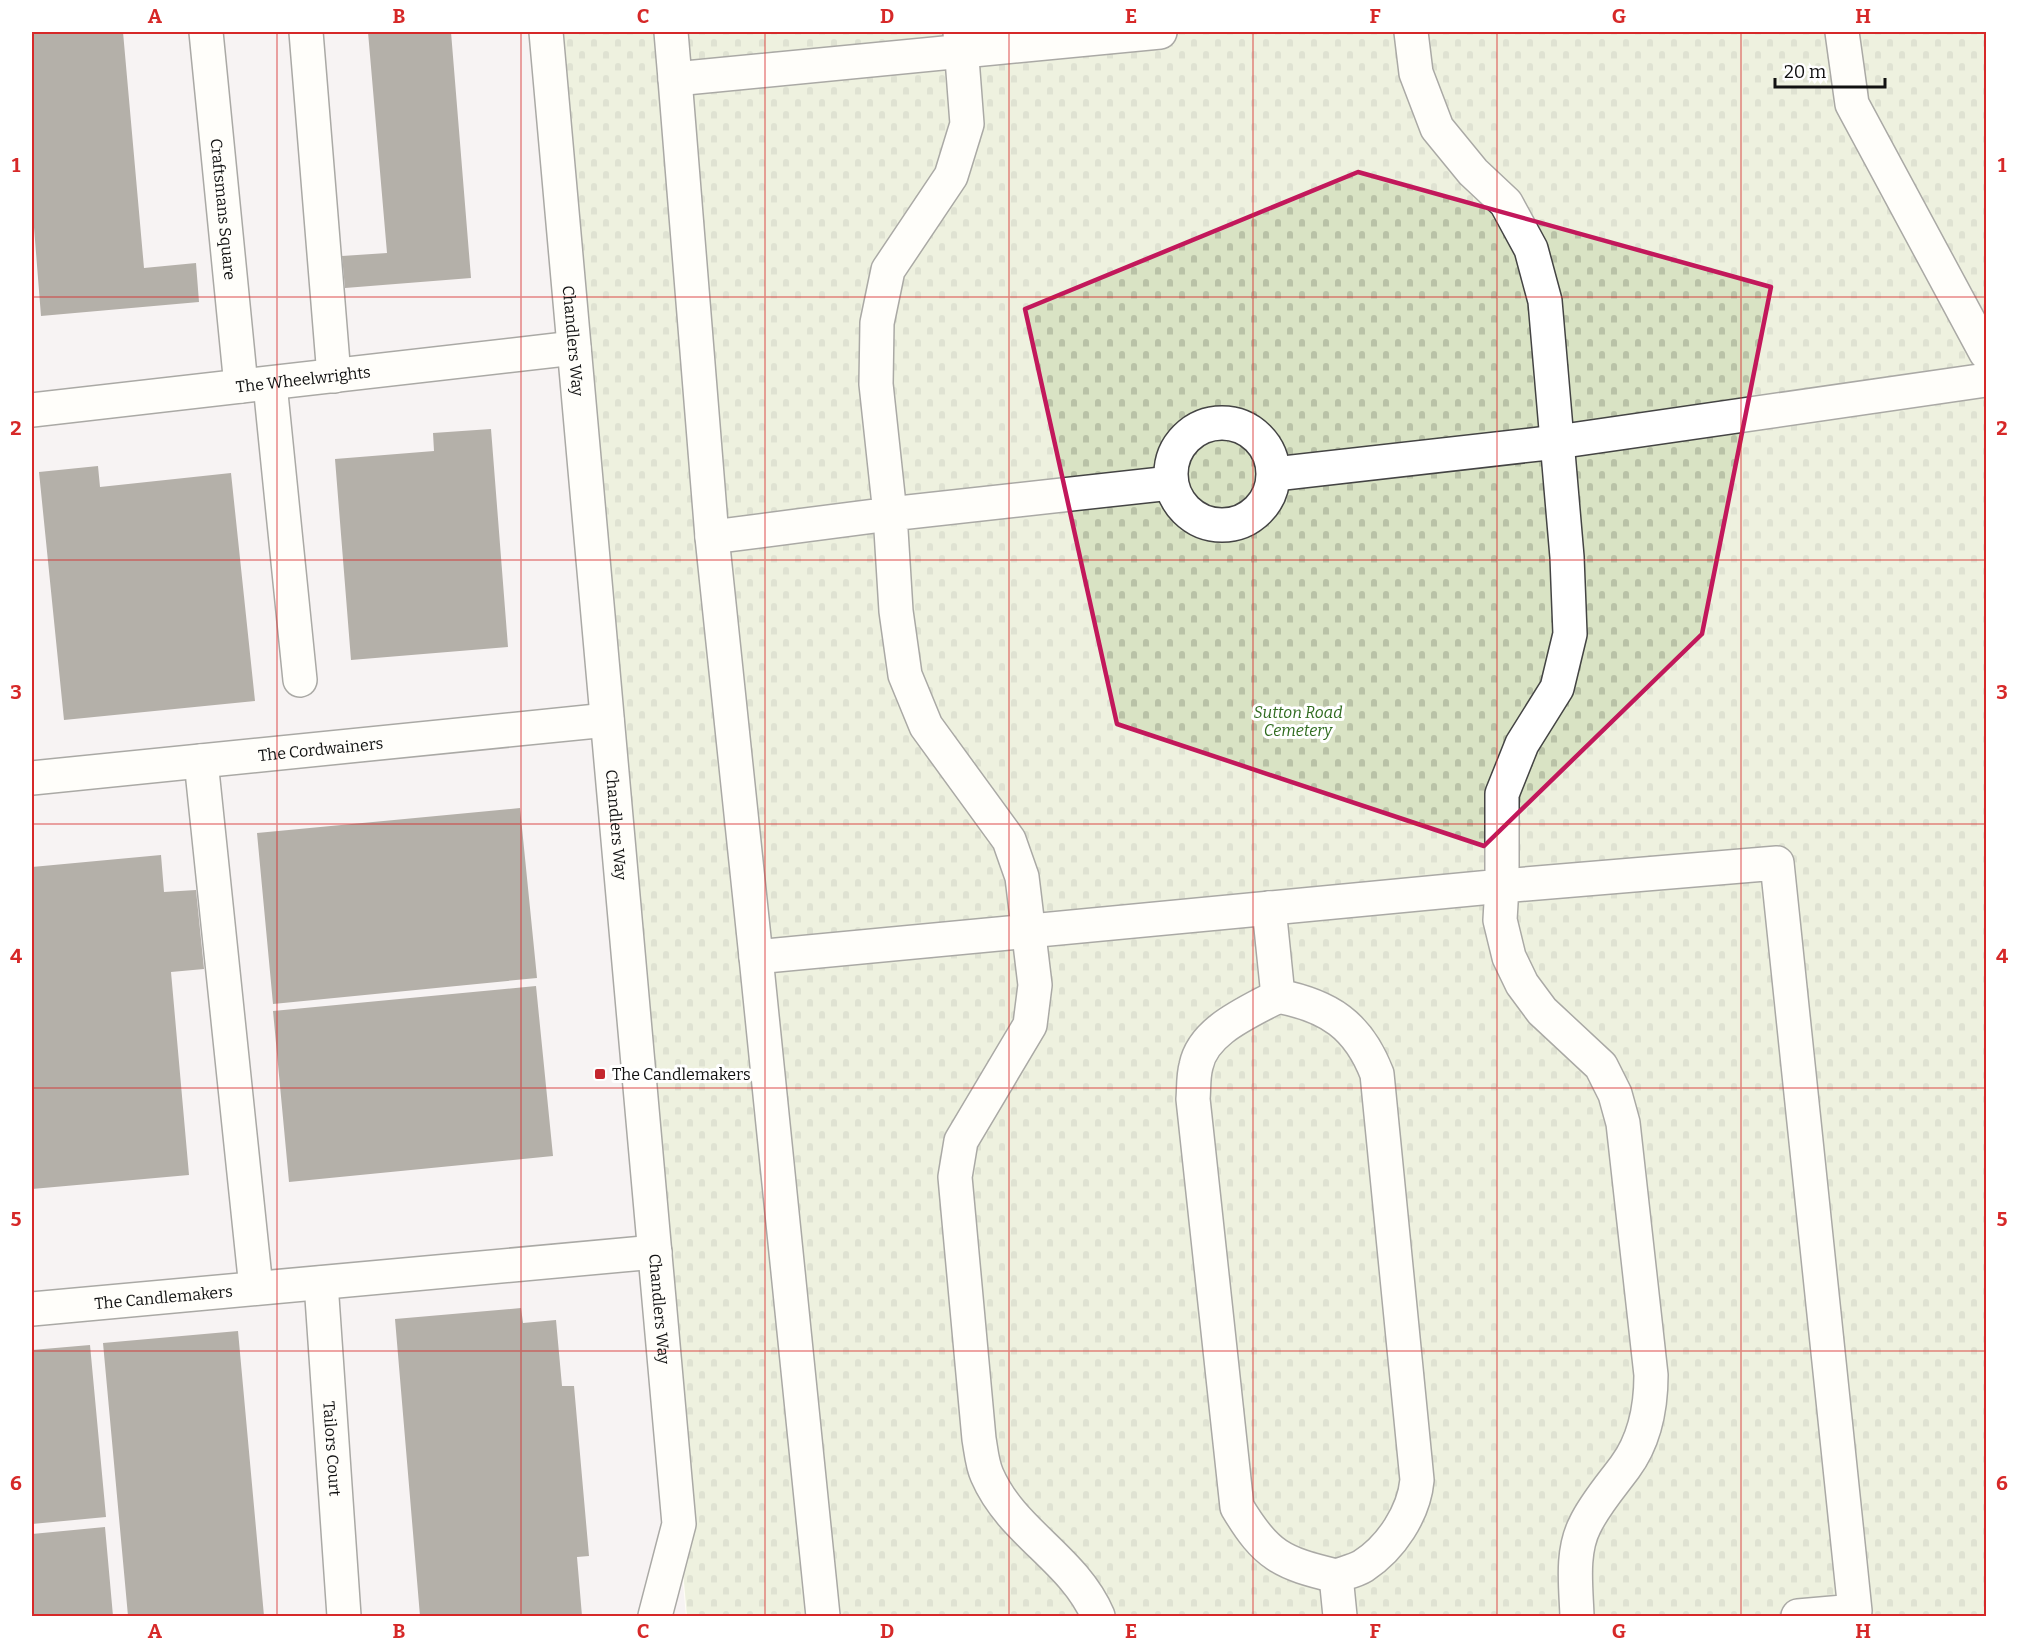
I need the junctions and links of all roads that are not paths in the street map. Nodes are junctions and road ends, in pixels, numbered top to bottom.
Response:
1 (206, 32) edge
2 (306, 32) edge
3 (546, 32) edge
4 (670, 32) edge
5 (1160, 32) edge
6 (1411, 32) edge
7 (1842, 32) edge
8 (961, 41) edge
9 (675, 78) junction
10 (574, 348) junction
11 (1986, 353) edge
12 (334, 376) junction
13 (1986, 380) edge
14 (256, 385) junction
15 (32, 410) edge
16 (1557, 442) junction
17 (1275, 474) junction
18 (1171, 483) junction
19 (890, 514) junction
20 (712, 537) junction
21 (300, 681) dead end
22 (607, 720) junction
23 (201, 761) junction
24 (32, 778) edge
25 (1503, 886) junction
26 (1269, 908) junction
27 (1027, 931) junction
28 (756, 957) junction
29 (1278, 996) junction
30 (655, 1252) junction
31 (321, 1282) junction
32 (256, 1288) junction
33 (32, 1309) edge
34 (1336, 1576) junction
35 (344, 1617) edge
36 (654, 1617) edge
37 (823, 1617) edge
38 (1098, 1617) edge
39 (1340, 1617) edge
40 (1576, 1617) edge
41 (1798, 1617) edge

1 - 14 street, Craftsmans Square
2 - 12 street
3 - 10 street, Chandlers Way
4 - 9 street
5 - 8 street
6 - 16 street
7 - 11 street
8 - 9 street
8 - 19 street
9 - 20 street
10 - 12 street, The Wheelwrights
10 - 22 street, Chandlers Way
12 - 14 street, The Wheelwrights
13 - 16 street
14 - 15 street, The Wheelwrights
14 - 21 street, Craftsmans Square
16 - 17 street
16 - 25 street
17 - 18 street
17 - 18 street
18 - 19 street
19 - 20 street
19 - 27 street
20 - 28 street
22 - 23 street, The Cordwainers
22 - 30 street, Chandlers Way
23 - 24 street, The Cordwainers
23 - 32 street
25 - 26 street
25 - 40 street
25 - 41 street
26 - 27 street
26 - 29 street
27 - 28 street
27 - 38 street
28 - 37 street
29 - 34 street
29 - 34 street
30 - 31 street, The Candlemakers
30 - 36 street, Chandlers Way
31 - 32 street, The Candlemakers
31 - 35 street, Tailors Court
32 - 33 street, The Candlemakers
34 - 39 street

